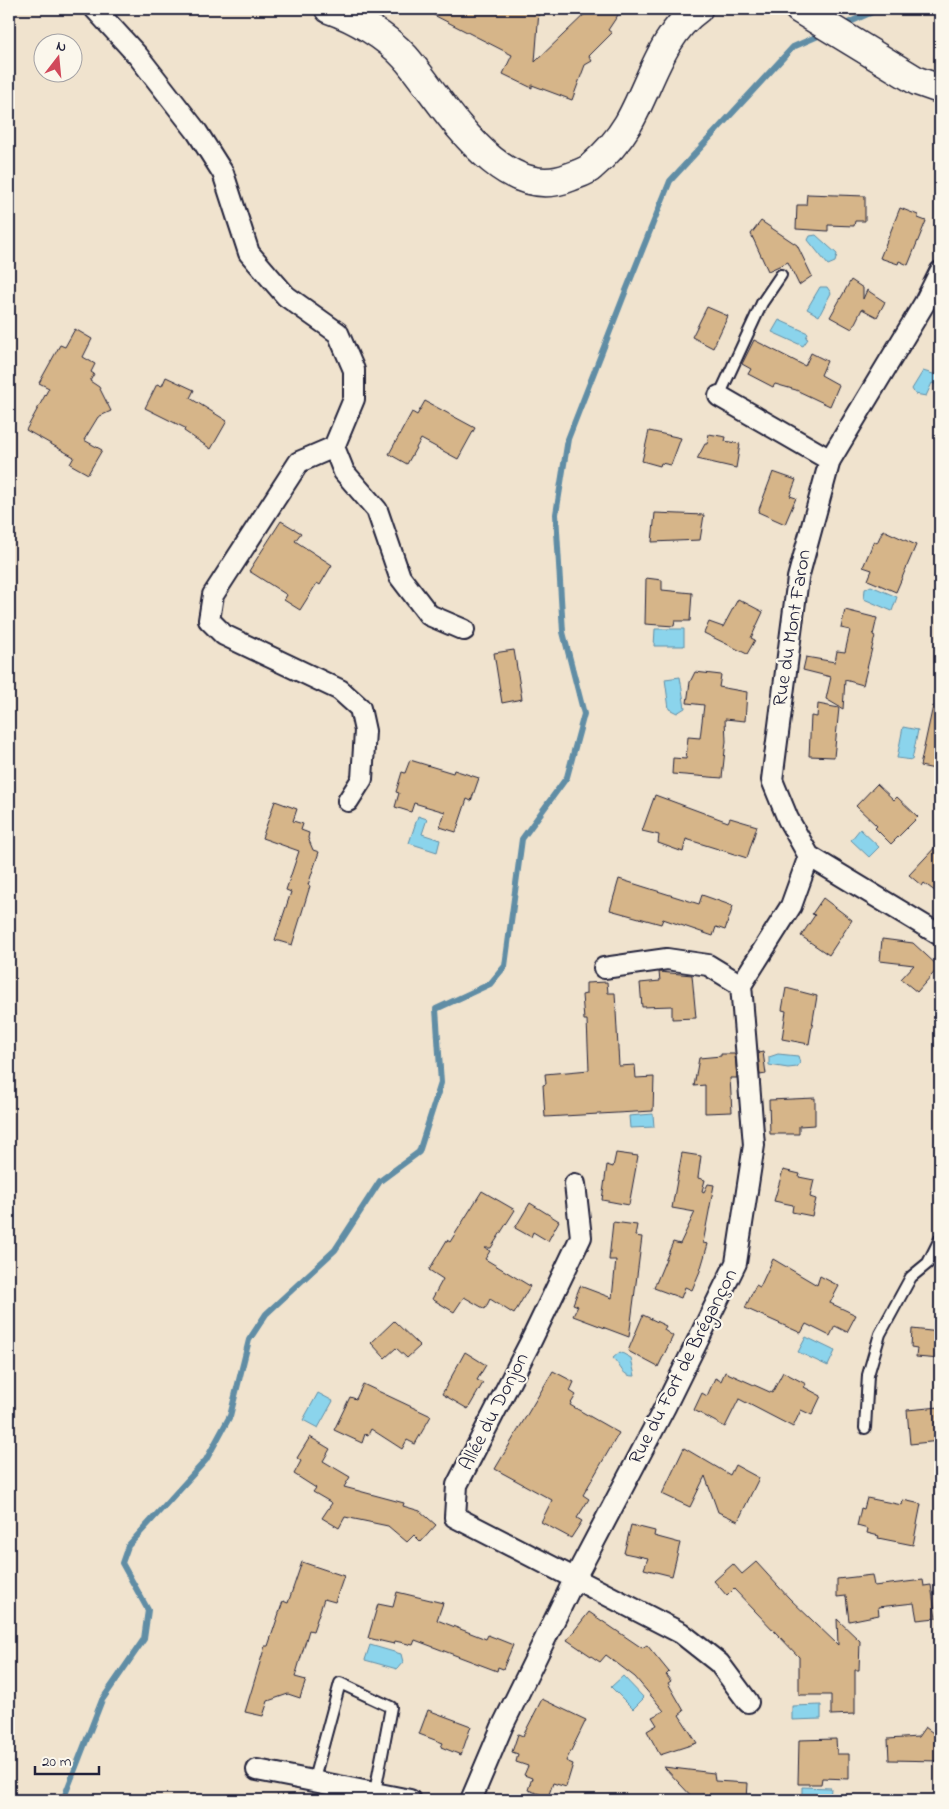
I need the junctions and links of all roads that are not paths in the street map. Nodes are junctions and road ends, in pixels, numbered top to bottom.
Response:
1 (95, 9) edge
2 (329, 9) edge
3 (698, 9) edge
4 (799, 9) edge
5 (929, 85) edge
6 (940, 272) edge
7 (780, 275) dead end
8 (719, 396) joint
9 (334, 447) junction
10 (830, 460) junction
11 (464, 630) dead end
12 (348, 801) dead end
13 (809, 856) junction
14 (940, 935) edge
15 (604, 968) dead end
16 (741, 985) junction
17 (575, 1184) dead end
18 (940, 1239) edge
19 (865, 1428) dead end
20 (575, 1578) junction
21 (748, 1702) dead end
22 (257, 1770) dead end
23 (314, 1779) junction
24 (375, 1792) junction
25 (410, 1800) edge
26 (471, 1800) edge

1 - 9 street
2 - 3 street
4 - 5 street
6 - 10 street, Rue du Mont Faron
7 - 8 lane
8 - 10 street
9 - 11 street
9 - 12 street
10 - 13 street, Rue du Mont Faron
13 - 14 street, Rue du Mont Faron
13 - 16 street
15 - 16 street
16 - 20 street, Rue du Fort de Brégançon
17 - 20 street, Allée du Donjon
18 - 19 lane
20 - 21 street
20 - 26 street, Rue du Fort de Brégançon
22 - 23 street
23 - 24 street
23 - 24 lane
24 - 25 street

